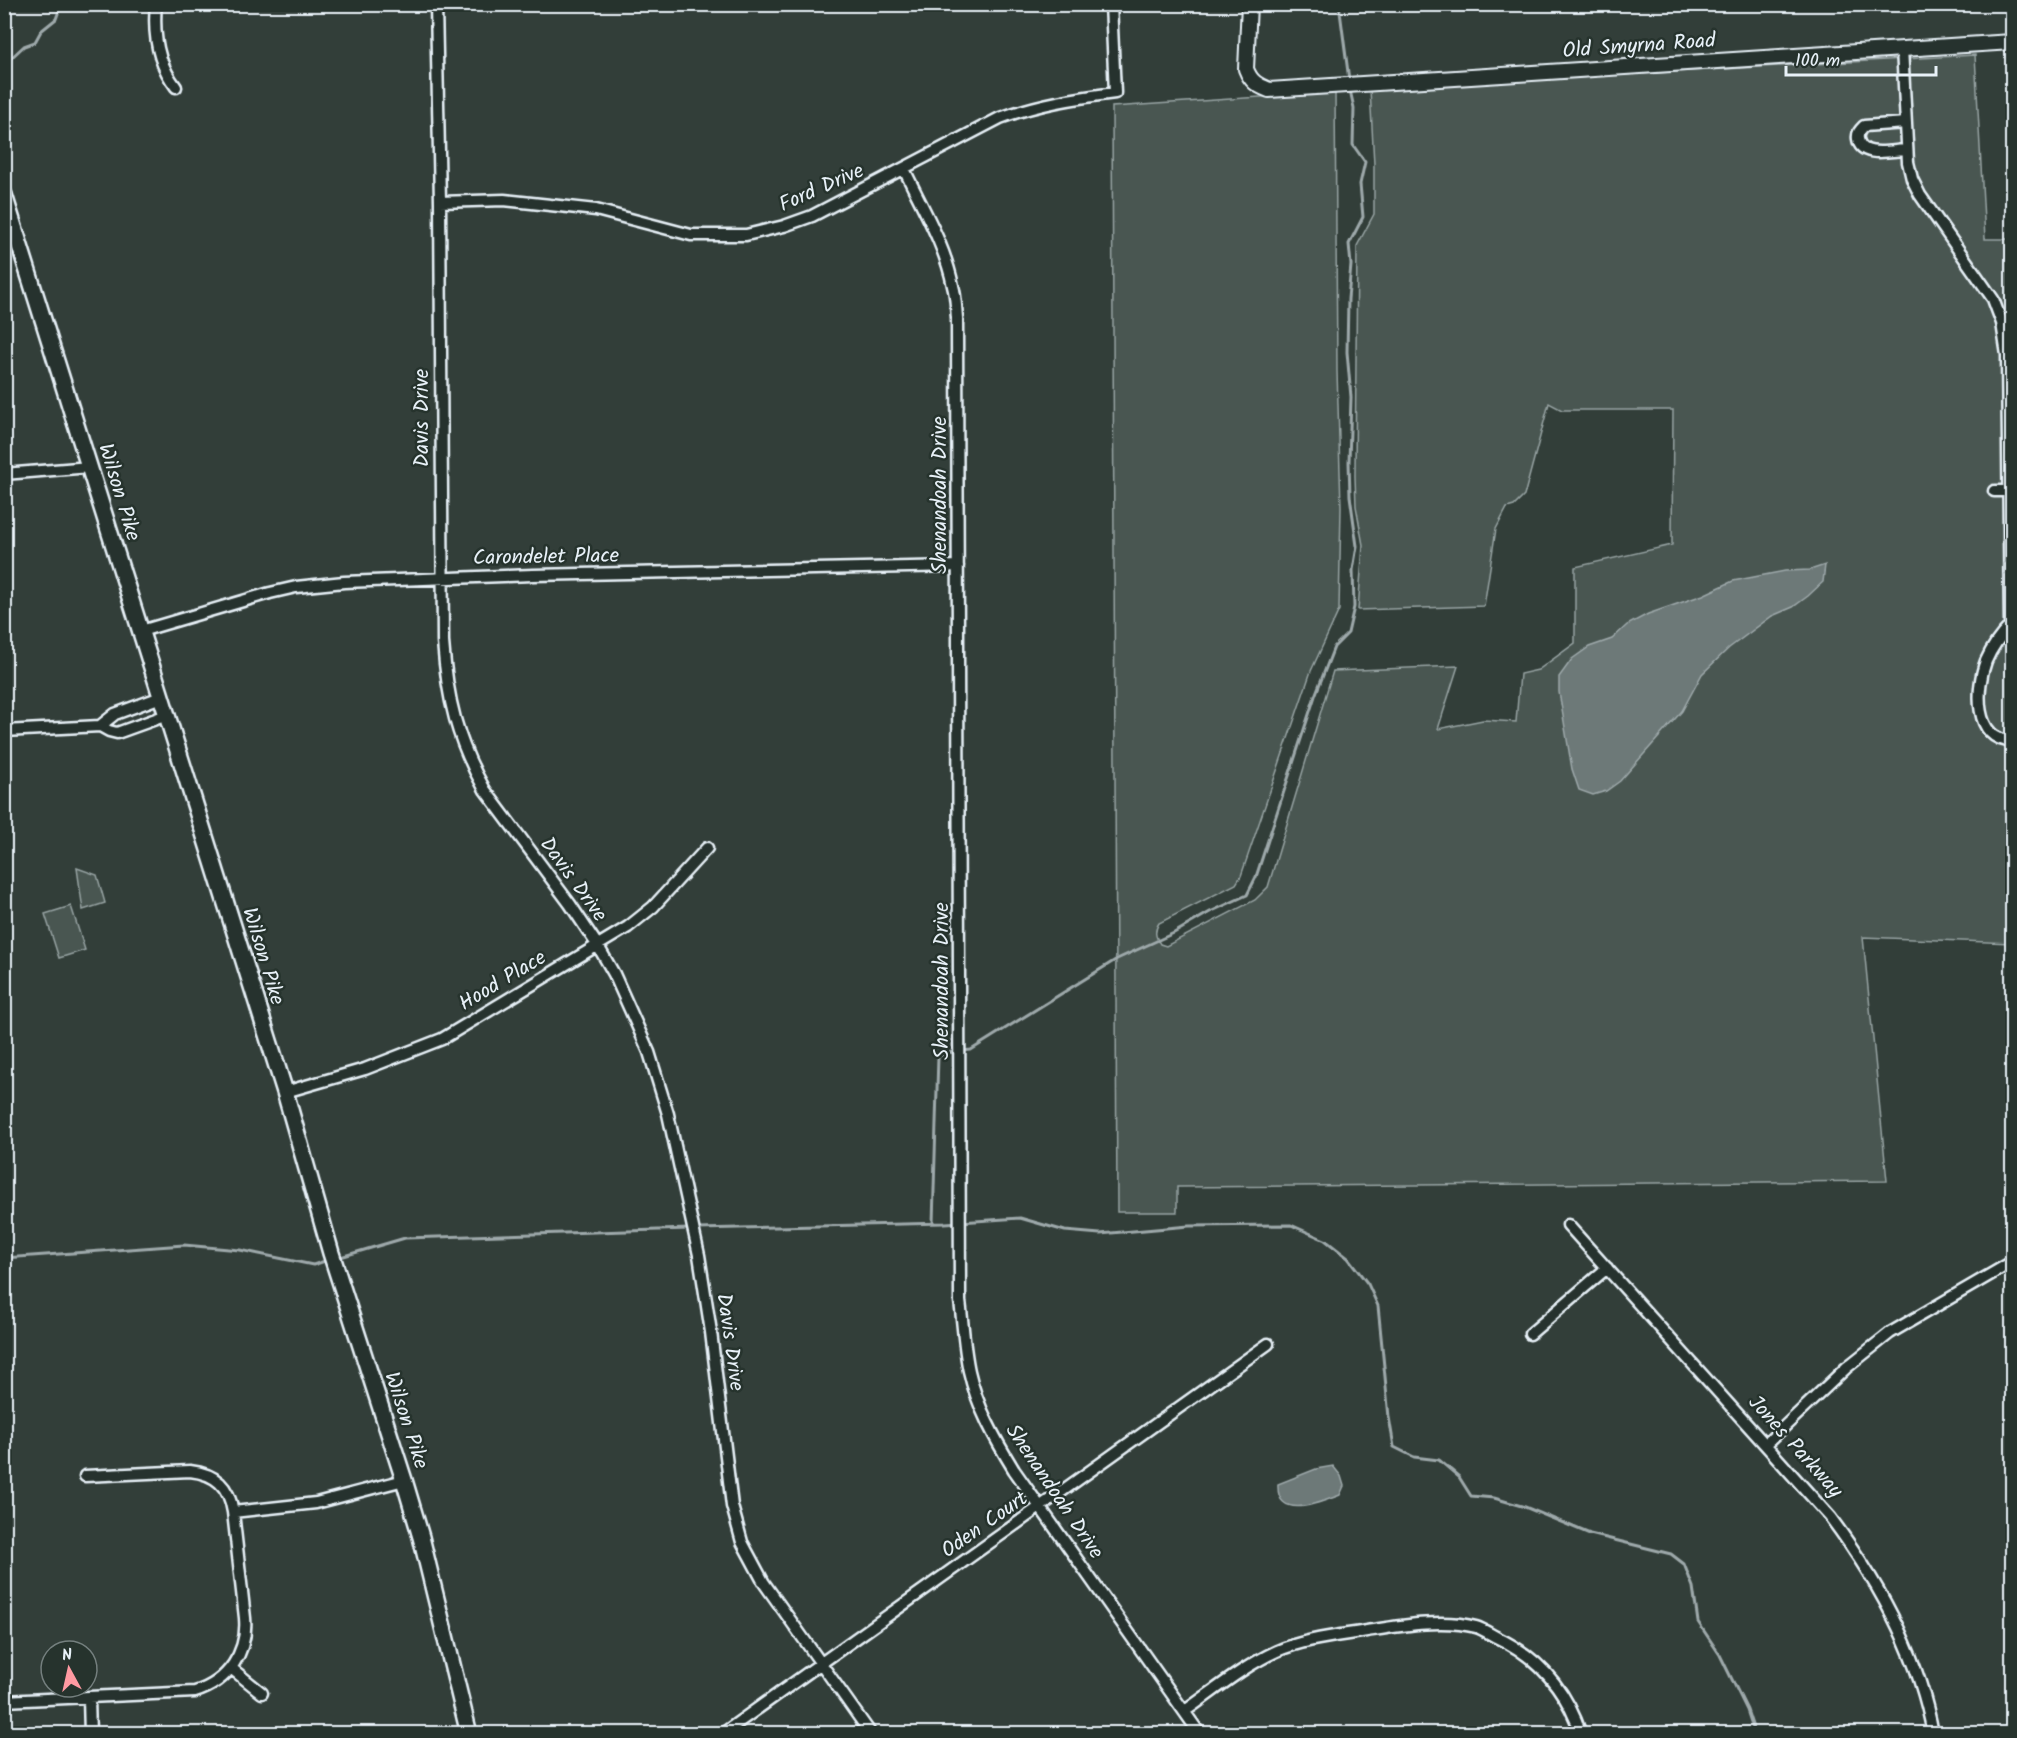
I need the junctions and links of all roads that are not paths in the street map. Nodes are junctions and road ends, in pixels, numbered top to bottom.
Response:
1 (156, 4) edge
2 (436, 4) edge
3 (1111, 4) edge
4 (1249, 4) edge
5 (2013, 42) edge
6 (1902, 48) junction
7 (176, 87) dead end
8 (1906, 123) junction
9 (1906, 150) junction
10 (904, 169) junction
11 (4, 195) edge
12 (440, 202) junction
13 (90, 466) junction
14 (4, 474) edge
15 (1994, 491) dead end
16 (2008, 491) junction
17 (958, 566) junction
18 (443, 578) junction
19 (2011, 627) edge
20 (141, 631) junction
21 (161, 697) junction
22 (166, 715) junction
23 (100, 726) junction
24 (4, 731) edge
25 (2013, 741) edge
26 (707, 848) dead end
27 (598, 946) junction
28 (285, 1092) junction
29 (1568, 1225) dead end
30 (2013, 1262) edge
31 (1606, 1268) junction
32 (1530, 1334) dead end
33 (1268, 1344) dead end
34 (1766, 1444) junction
35 (85, 1476) dead end
36 (404, 1480) junction
37 (1039, 1509) junction
38 (233, 1512) junction
39 (820, 1663) junction
40 (231, 1668) junction
41 (262, 1693) dead end
42 (99, 1697) edge
43 (61, 1699) edge
44 (89, 1699) edge
45 (4, 1701) edge
46 (1185, 1711) junction
47 (90, 1734) edge
48 (469, 1734) edge
49 (722, 1734) edge
50 (871, 1734) edge
51 (1200, 1734) edge
52 (1581, 1734) edge
53 (1933, 1734) edge

1 - 7 street
2 - 12 street, Davis Drive
3 - 10 street, Ford Drive
4 - 6 street, Old Smyrna Road
5 - 6 street, Old Smyrna Road
6 - 8 street
8 - 9 street
8 - 9 street
9 - 16 street
10 - 12 street, Ford Drive
10 - 17 street, Shenandoah Drive
11 - 13 main road, Wilson Pike
12 - 18 street, Davis Drive
13 - 14 street
13 - 20 main road, Wilson Pike
15 - 16 street
16 - 19 street
17 - 18 street, Carondelet Place
17 - 37 street, Shenandoah Drive
18 - 20 street, Carondelet Place
18 - 27 street, Davis Drive
19 - 25 street
20 - 21 main road, Wilson Pike
21 - 22 main road, Wilson Pike
21 - 23 street
22 - 23 street
22 - 28 main road, Wilson Pike
23 - 24 street
26 - 27 street, Hood Place
27 - 28 street, Hood Place
27 - 39 street, Davis Drive
28 - 36 main road, Wilson Pike
29 - 31 street, Jones Parkway
30 - 34 street
31 - 32 street
31 - 34 street, Jones Parkway
33 - 37 street, Oden Court
34 - 53 street, Jones Parkway
35 - 38 street
36 - 38 street
36 - 48 main road, Wilson Pike
37 - 39 street, Oden Court
37 - 46 street, Shenandoah Drive
38 - 40 street
39 - 49 street, Oden Court
39 - 50 street, Davis Drive
40 - 41 street
40 - 42 street
43 - 45 street
44 - 47 street
46 - 51 street, Shenandoah Drive
46 - 52 street

